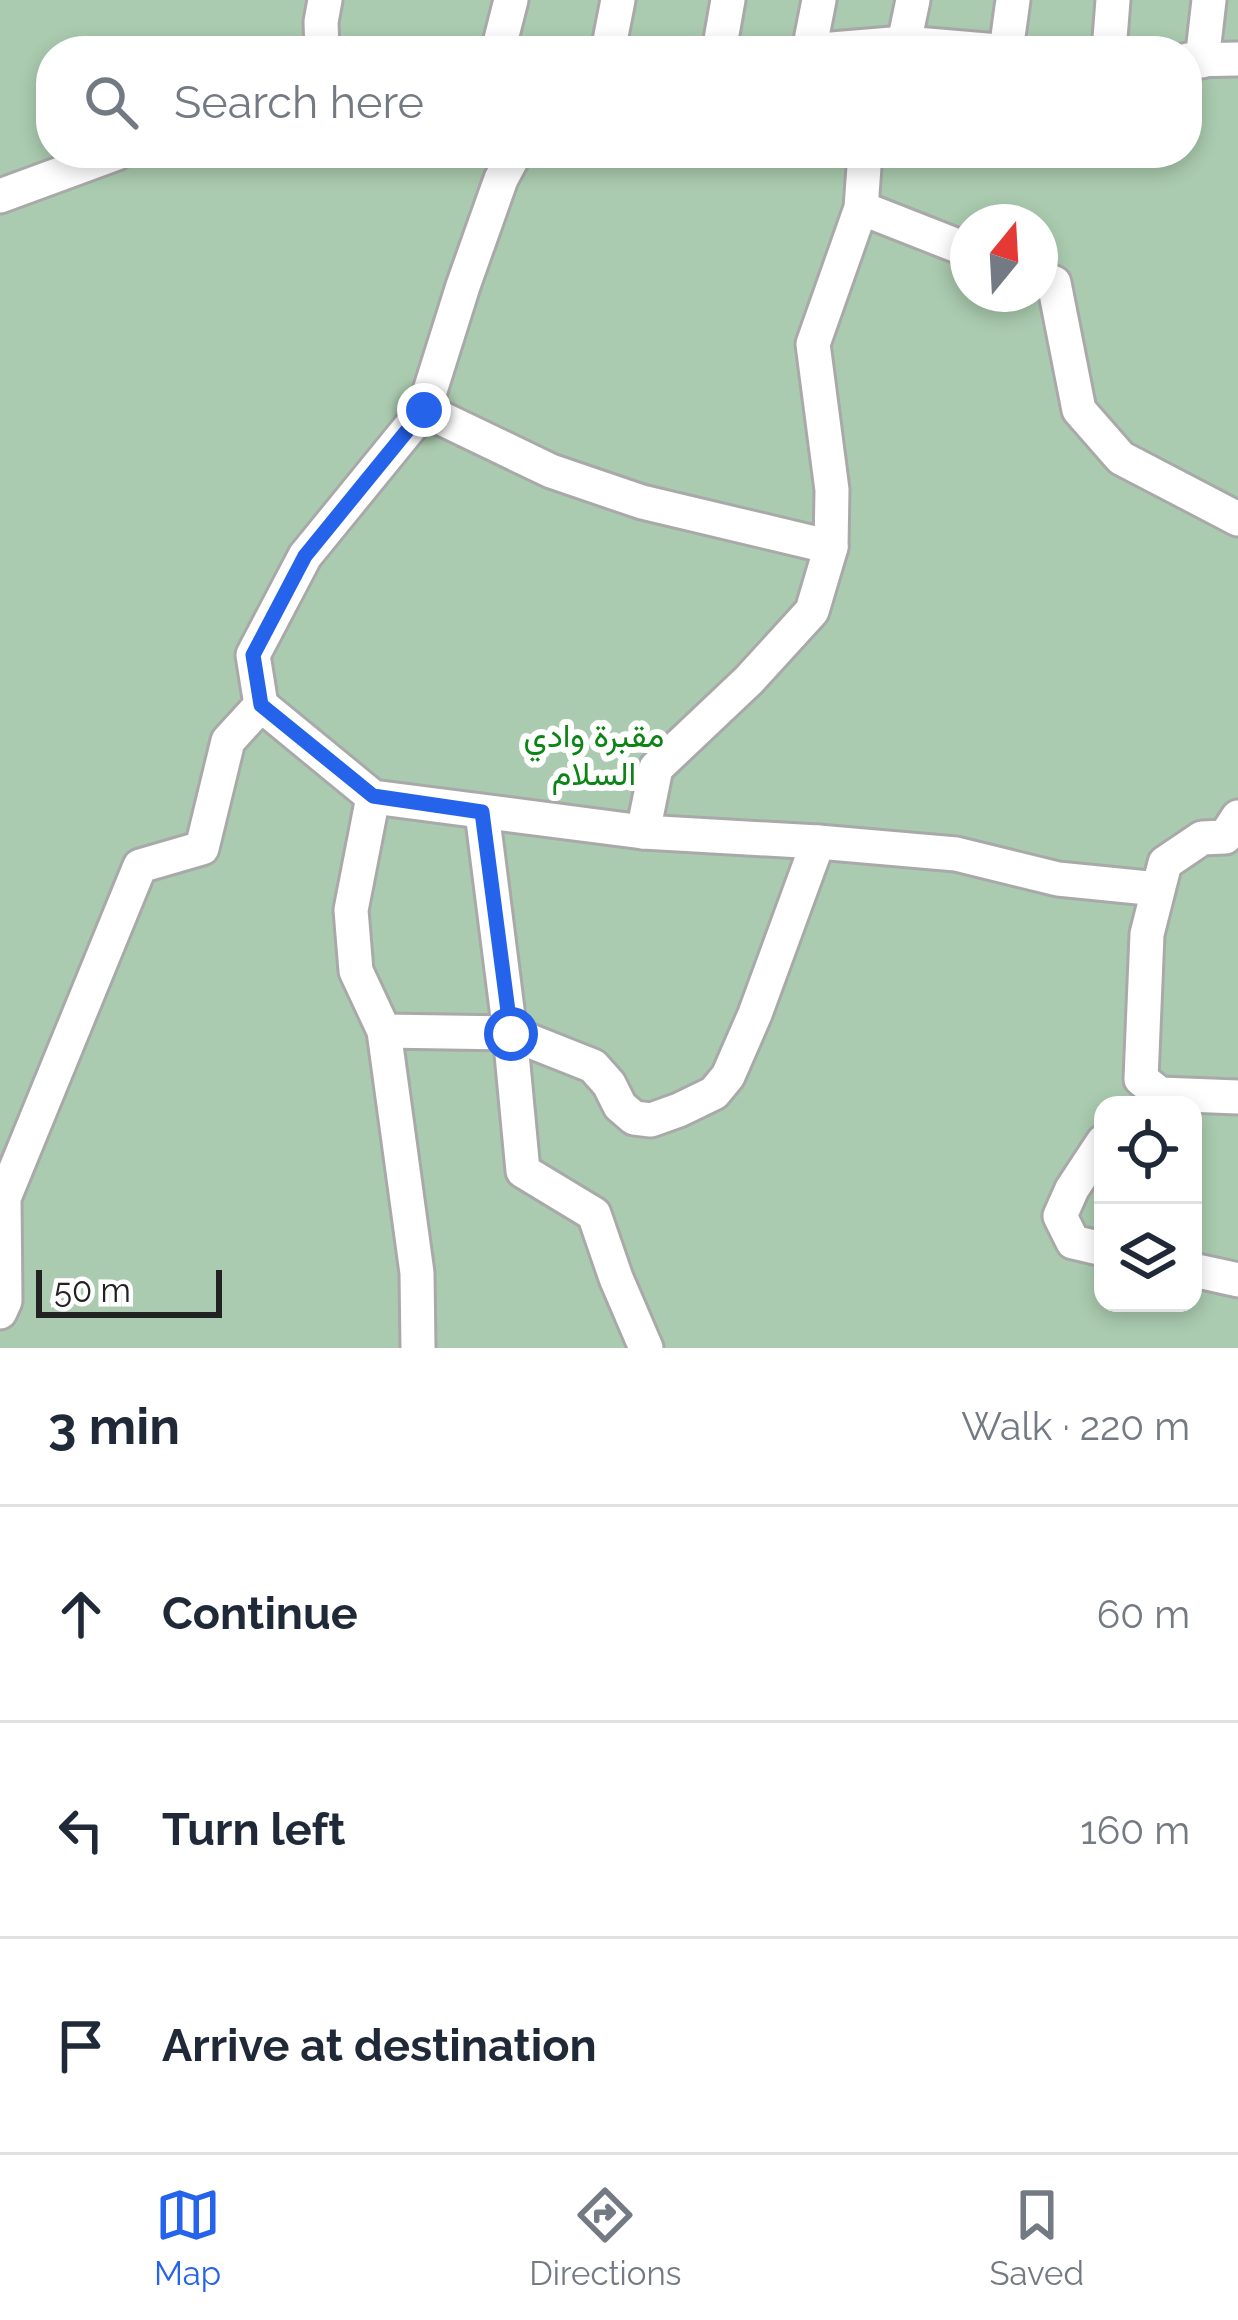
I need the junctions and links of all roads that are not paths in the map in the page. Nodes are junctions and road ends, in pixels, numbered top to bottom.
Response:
1 (325, 0) edge
2 (511, 0) edge
3 (618, 0) edge
4 (728, 0) edge
5 (819, 0) edge
6 (913, 0) edge
7 (1013, 0) edge
8 (1113, 0) edge
9 (1209, 0) edge
10 (321, 36) edge
11 (502, 36) edge
12 (611, 36) edge
13 (722, 36) edge
14 (811, 36) edge
15 (889, 36) edge
16 (1005, 36) edge
17 (1110, 36) edge
18 (1200, 36) edge
19 (1238, 59) edge
20 (1202, 61) edge
21 (76, 168) edge
22 (507, 168) edge
23 (864, 168) edge
24 (0, 196) edge
25 (861, 208) junction
26 (950, 243) edge
27 (1058, 303) edge
28 (424, 410) junction
29 (1238, 519) edge
30 (831, 547) junction
31 (261, 705) junction
32 (373, 796) junction
33 (482, 812) junction
34 (1238, 817) edge
35 (643, 832) junction
36 (818, 842) junction
37 (1158, 889) junction
38 (384, 1030) junction
39 (511, 1034) junction
40 (1134, 1092) edge
41 (1238, 1097) edge
42 (1094, 1156) edge
43 (1094, 1247) edge
44 (1202, 1272) edge
45 (1238, 1280) edge
46 (0, 1312) edge
47 (418, 1348) edge
48 (646, 1348) edge

1 - 10 lane
2 - 11 lane
3 - 12 lane
4 - 13 lane
5 - 14 lane
6 - 15 lane
7 - 16 lane
8 - 17 lane
9 - 18 lane
19 - 20 lane
21 - 24 lane
22 - 28 lane
23 - 25 lane
25 - 26 lane
25 - 30 lane
27 - 29 lane
28 - 30 lane
28 - 31 lane
30 - 35 lane
31 - 32 lane
31 - 46 lane
32 - 33 lane
32 - 38 lane
33 - 35 lane
33 - 39 lane
34 - 37 lane
35 - 36 lane
36 - 37 lane
36 - 39 lane
37 - 40 lane
38 - 39 lane
38 - 47 lane
39 - 48 lane
40 - 41 lane
42 - 43 lane
44 - 45 lane

